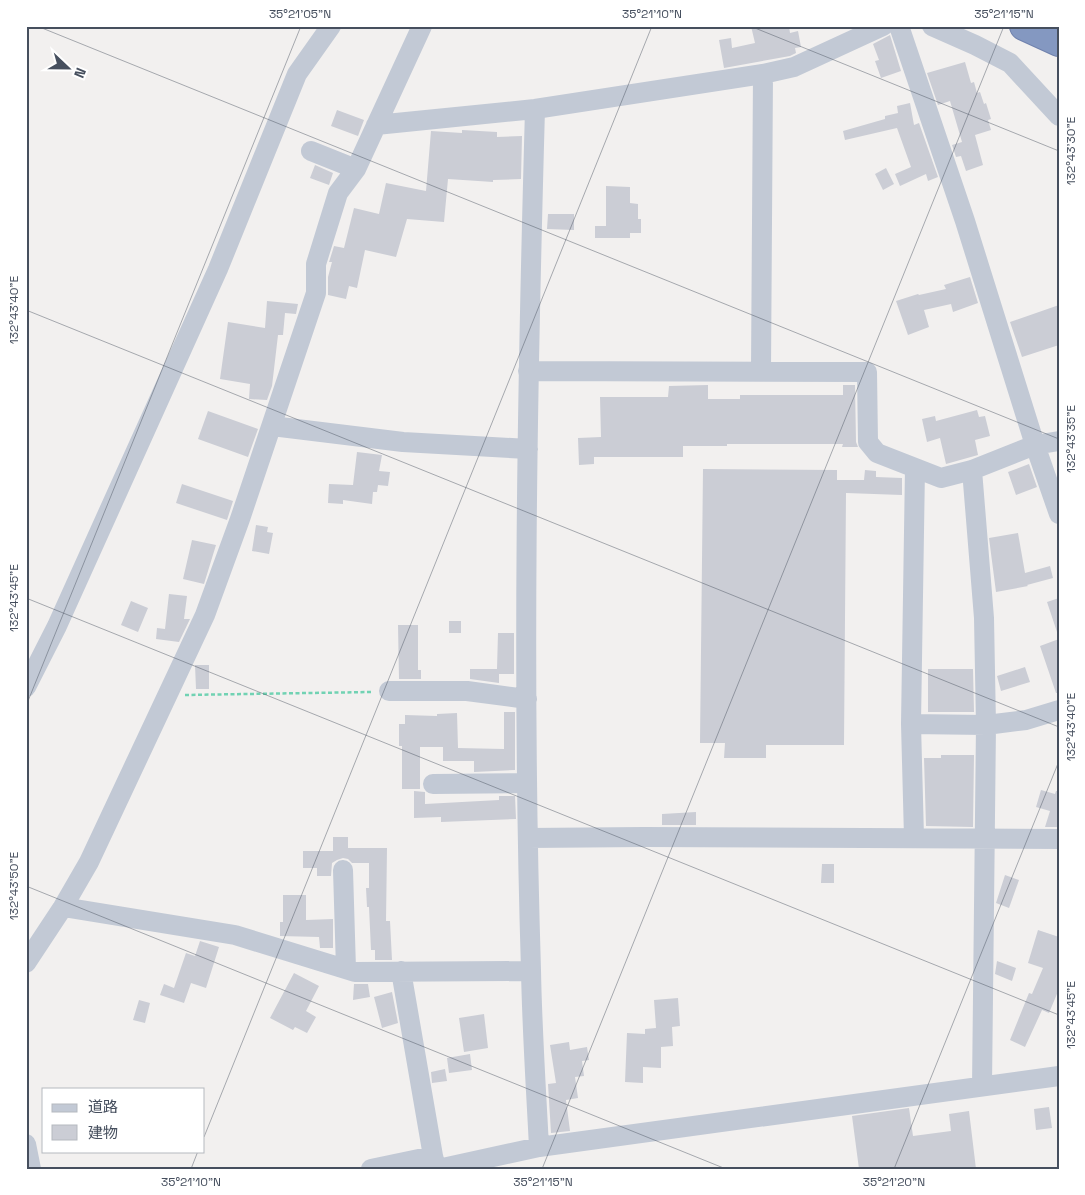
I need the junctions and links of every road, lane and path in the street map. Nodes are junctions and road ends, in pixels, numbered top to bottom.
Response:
1 (331, 26) edge
2 (422, 26) edge
3 (883, 26) edge
4 (899, 26) edge
5 (932, 26) edge
6 (1024, 26) edge
7 (1059, 42) edge
8 (763, 74) junction
9 (535, 108) junction
10 (1059, 116) edge
11 (376, 125) junction
12 (311, 151) dead end
13 (356, 169) junction
14 (761, 371) junction
15 (528, 372) junction
16 (272, 426) junction
17 (1059, 441) edge
18 (1035, 445) junction
19 (528, 449) junction
20 (915, 468) junction
21 (972, 470) junction
22 (1059, 514) edge
23 (26, 687) edge
24 (389, 691) joint
25 (167, 695) junction
26 (527, 699) junction
27 (1059, 710) edge
28 (912, 724) junction
29 (986, 724) junction
30 (527, 783) junction
31 (433, 784) dead end
32 (528, 838) junction
33 (914, 838) junction
34 (984, 838) junction
35 (1059, 839) edge
36 (344, 870) dead end
37 (63, 907) junction
38 (26, 962) edge
39 (346, 970) junction
40 (402, 971) junction
41 (531, 971) junction
42 (1059, 1076) edge
43 (982, 1087) junction
44 (26, 1144) edge
45 (539, 1147) junction
46 (436, 1165) edge
47 (31, 1169) edge
48 (371, 1169) edge

1 - 23 street
2 - 11 street
3 - 8 street
4 - 18 street
5 - 10 street
6 - 7 highway
8 - 9 street
8 - 14 street
9 - 11 street
9 - 15 street
11 - 13 street
12 - 13 street
13 - 16 street
14 - 15 street
14 - 20 street
15 - 19 street
16 - 19 street
16 - 25 street
17 - 18 street
18 - 21 street
18 - 22 street
19 - 26 street
20 - 21 street
20 - 28 street
21 - 29 street
24 - 25 path
24 - 26 street
25 - 37 street
26 - 30 street
27 - 29 street
28 - 29 street
28 - 33 street
29 - 34 street
30 - 31 street
30 - 32 street
32 - 33 street
32 - 41 street
33 - 34 street
34 - 35 street
34 - 43 street
36 - 39 street
37 - 38 street
37 - 39 street
39 - 40 street
40 - 41 street
40 - 46 street
41 - 45 street
42 - 43 street
43 - 45 street
44 - 47 street
45 - 46 street
46 - 48 street

